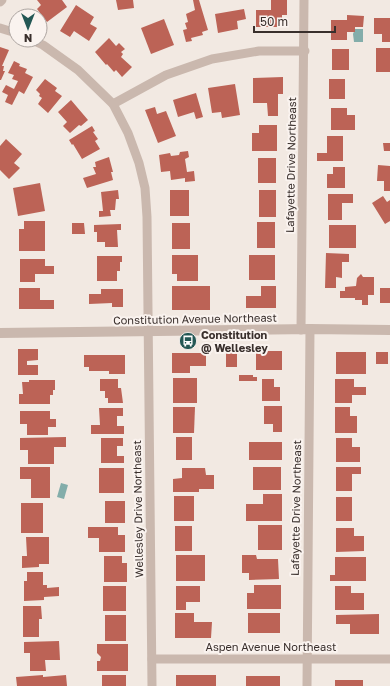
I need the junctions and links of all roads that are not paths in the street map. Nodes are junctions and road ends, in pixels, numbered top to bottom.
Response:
1 (304, 0) edge
2 (47, 48) edge
3 (304, 50) junction
4 (113, 104) junction
5 (305, 330) junction
6 (390, 330) edge
7 (148, 331) junction
8 (0, 333) edge
9 (390, 658) edge
10 (152, 659) junction
11 (307, 659) junction
12 (152, 686) edge
13 (307, 686) edge

1 - 3 street, Lafayette Drive Northeast
2 - 4 street, Wellesley Drive Northeast
3 - 4 street
3 - 5 street, Lafayette Drive Northeast
4 - 7 street, Wellesley Drive Northeast
5 - 6 street, Constitution Avenue Northeast
5 - 7 street, Constitution Avenue Northeast
5 - 11 street, Lafayette Drive Northeast
7 - 8 street, Constitution Avenue Northeast
7 - 10 street, Wellesley Drive Northeast
9 - 11 street, Aspen Avenue Northeast
10 - 11 street, Aspen Avenue Northeast
10 - 12 street, Wellesley Drive Northeast
11 - 13 street, Lafayette Drive Northeast

